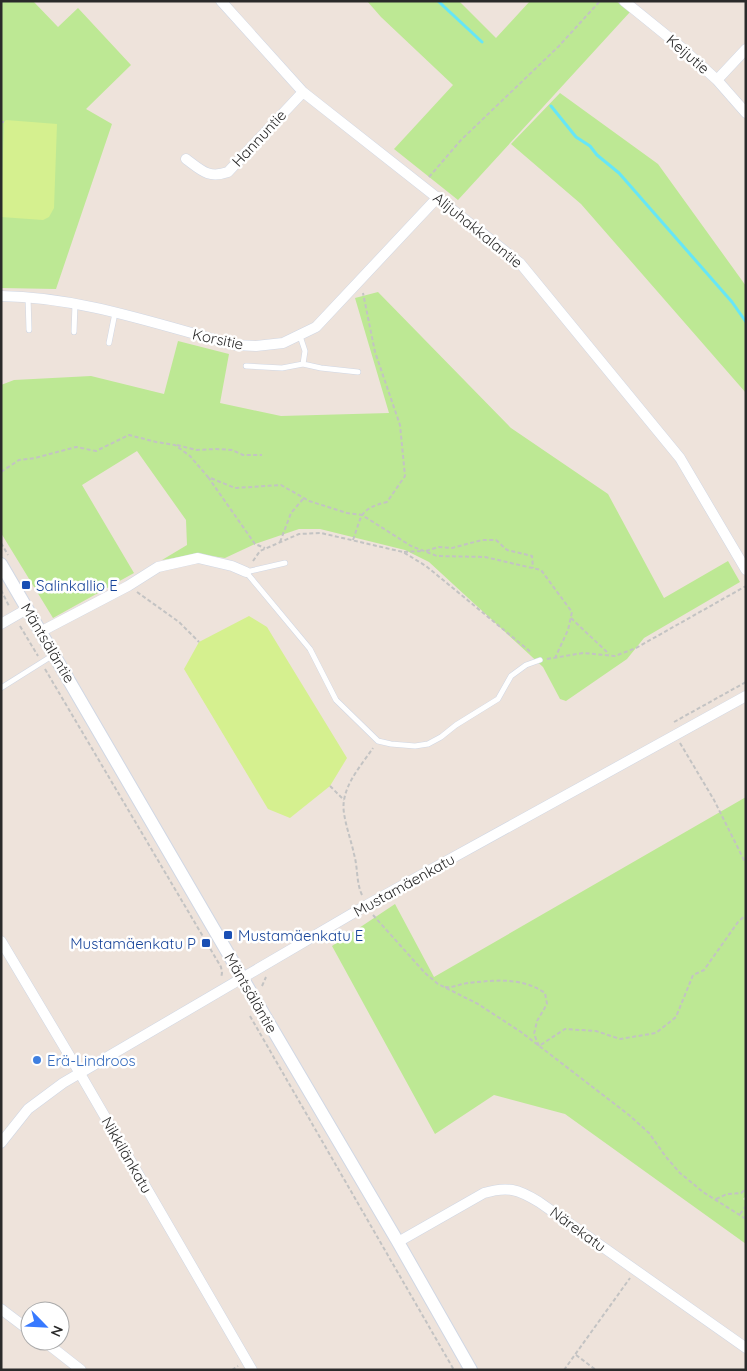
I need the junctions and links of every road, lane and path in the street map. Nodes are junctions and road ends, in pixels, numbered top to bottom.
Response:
1 (220, 1) edge
2 (600, 1) edge
3 (624, 1) edge
4 (746, 49) edge
5 (717, 80) junction
6 (303, 92) junction
7 (746, 113) edge
8 (186, 159) dead end
9 (422, 185) junction
10 (438, 197) junction
11 (360, 280) junction
12 (1, 296) edge
13 (28, 297) junction
14 (75, 304) junction
15 (115, 313) junction
16 (29, 330) dead end
17 (74, 332) dead end
18 (300, 336) junction
19 (110, 343) dead end
20 (303, 364) junction
21 (246, 366) dead end
22 (358, 372) dead end
23 (175, 444) junction
24 (262, 455) dead end
25 (1, 472) edge
26 (208, 477) junction
27 (304, 498) junction
28 (362, 514) junction
29 (352, 540) junction
30 (280, 542) junction
31 (266, 548) junction
32 (424, 551) junction
33 (403, 552) junction
34 (285, 563) dead end
35 (1, 564) edge
36 (533, 568) junction
37 (746, 570) edge
38 (246, 572) junction
39 (128, 586) junction
40 (746, 586) edge
41 (27, 609) junction
42 (571, 618) junction
43 (1, 624) edge
44 (42, 632) junction
45 (199, 642) dead end
46 (55, 654) junction
47 (610, 655) junction
48 (555, 658) junction
49 (540, 660) junction
50 (746, 682) edge
51 (1, 688) edge
52 (746, 696) edge
53 (675, 722) dead end
54 (378, 741) junction
55 (679, 741) dead end
56 (330, 786) dead end
57 (344, 800) junction
58 (746, 864) edge
59 (367, 905) junction
60 (746, 915) edge
61 (2, 945) edge
62 (267, 976) dead end
63 (243, 979) junction
64 (442, 986) junction
65 (262, 991) dead end
66 (539, 1046) junction
67 (79, 1073) junction
68 (1, 1143) edge
69 (746, 1189) edge
70 (716, 1200) junction
71 (746, 1207) edge
72 (739, 1215) junction
73 (746, 1219) edge
74 (398, 1242) junction
75 (635, 1271) junction
76 (1, 1308) edge
77 (20, 1323) edge
78 (746, 1348) edge
79 (57, 1351) edge
80 (576, 1354) junction
81 (81, 1370) edge
82 (252, 1370) edge
83 (471, 1370) edge
84 (564, 1370) edge
85 (596, 1370) edge

1 - 6 street, Alijuhakkalantie
2 - 9 path
3 - 5 street, Keijutie
4 - 5 street
5 - 7 street, Keijutie
6 - 8 street, Hannuntie
6 - 9 street, Alijuhakkalantie
9 - 10 street, Alijuhakkalantie
10 - 11 street, Korsitie
10 - 37 street, Alijuhakkalantie
11 - 18 street, Korsitie
11 - 28 path
12 - 13 street, Korsitie
13 - 14 street, Korsitie
13 - 16 lane
14 - 15 street, Korsitie
14 - 17 lane
15 - 18 street, Korsitie
15 - 19 lane
18 - 20 lane
20 - 21 lane
20 - 22 lane
23 - 24 path
23 - 25 path
23 - 26 path
26 - 27 path
26 - 31 path
27 - 28 path
27 - 30 path
28 - 29 path
28 - 32 path
29 - 30 path
29 - 33 path
30 - 31 path
31 - 38 path
32 - 33 path
32 - 36 path
32 - 36 path
33 - 49 path
34 - 38 lane
35 - 41 street, Mäntsäläntie
36 - 42 path
38 - 39 street
38 - 54 lane
39 - 44 street
39 - 45 path
40 - 47 path
41 - 43 street
41 - 44 street, Mäntsäläntie
42 - 47 path
42 - 48 path
44 - 46 street, Mäntsäläntie
46 - 51 lane
46 - 63 street, Mäntsäläntie
47 - 48 path
48 - 49 path
49 - 54 lane
50 - 53 path
52 - 59 street, Mustamäenkatu
54 - 57 path
55 - 58 path
56 - 57 path
57 - 59 path
59 - 63 street, Mustamäenkatu
59 - 64 path
60 - 66 path
61 - 67 street, Nikkilänkatu
62 - 65 path
63 - 67 street, Mustamäenkatu
63 - 74 street, Mäntsäläntie
64 - 66 path
64 - 66 path
66 - 70 path
67 - 68 street, Mustamäenkatu
67 - 82 street, Nikkilänkatu
69 - 70 path
70 - 72 path
71 - 72 path
72 - 73 path
74 - 75 street, Närekatu
74 - 83 street, Mäntsäläntie
75 - 78 street, Närekatu
75 - 80 path
76 - 77 street
79 - 81 street
80 - 84 path
80 - 85 path

